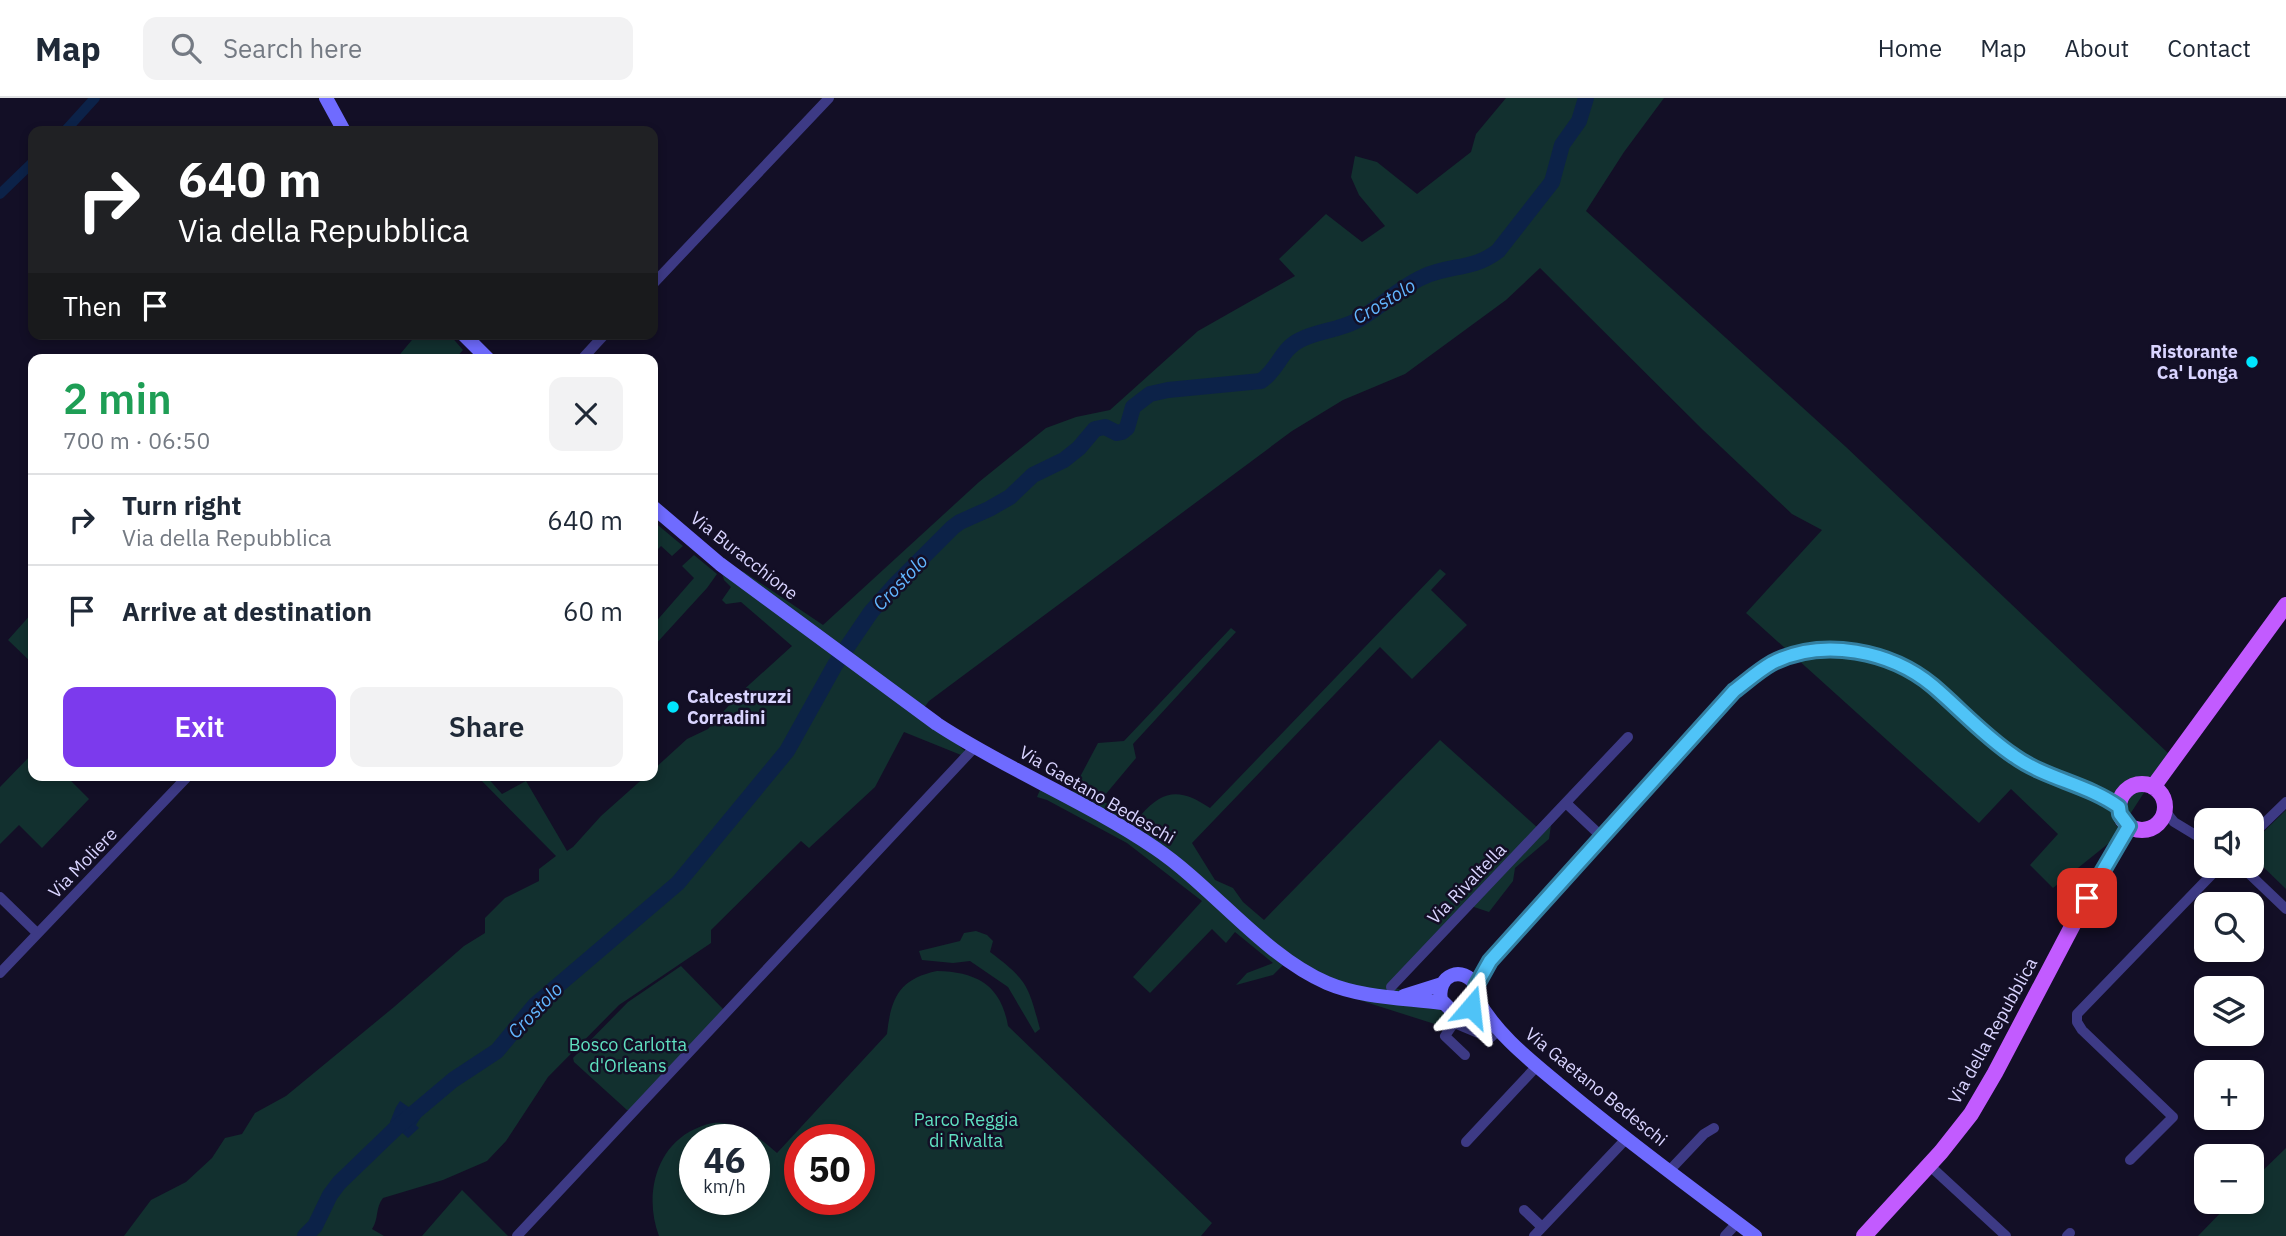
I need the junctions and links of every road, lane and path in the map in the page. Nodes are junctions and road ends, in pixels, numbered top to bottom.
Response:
1 (326, 98) edge
2 (829, 98) edge
3 (341, 126) edge
4 (658, 279) edge
5 (469, 340) edge
6 (599, 340) edge
7 (483, 354) edge
8 (587, 354) edge
9 (658, 511) edge
10 (2286, 605) edge
11 (813, 633) joint
12 (1628, 737) dead end
13 (974, 748) junction
14 (183, 781) edge
15 (2153, 787) junction
16 (2121, 801) junction
17 (2286, 802) edge
18 (1566, 803) junction
19 (2167, 818) junction
20 (2264, 823) edge
21 (2129, 826) junction
22 (2194, 834) edge
23 (1601, 836) junction
24 (2208, 878) edge
25 (2254, 878) edge
26 (0, 897) edge
27 (2286, 909) edge
28 (37, 933) junction
29 (1490, 961) junction
30 (0, 973) edge
31 (1463, 975) junction
32 (1442, 984) junction
33 (1395, 992) junction
34 (1476, 993) junction
35 (1442, 1003) junction
36 (1459, 1017) junction
37 (1497, 1028) junction
38 (1465, 1055) dead end
39 (1537, 1066) junction
40 (1714, 1128) dead end
41 (1626, 1139) junction
42 (1466, 1142) dead end
43 (2130, 1160) dead end
44 (1929, 1165) junction
45 (1669, 1171) junction
46 (1524, 1210) dead end
47 (1737, 1223) junction
48 (1542, 1227) junction
49 (517, 1236) edge
50 (1534, 1236) edge
51 (1725, 1236) edge
52 (1755, 1236) edge
53 (1864, 1236) edge
54 (2006, 1236) edge

1 - 3 main road
2 - 4 street
5 - 7 main road
6 - 8 street
9 - 11 main road, Via Buracchione
10 - 15 main road
11 - 13 main road, Via Gaetano Bedeschi
12 - 18 street, Via Rivaltella
13 - 33 main road, Via Gaetano Bedeschi
13 - 49 street
14 - 28 street, Via Moliere
15 - 16 main road
15 - 19 main road
16 - 21 main road
16 - 23 main road
17 - 20 street
18 - 23 street
18 - 33 street, Via Rivaltella
19 - 21 main road
19 - 22 street
21 - 44 main road, Via della Repubblica
23 - 29 main road
24 - 43 street
25 - 27 street
26 - 28 street
28 - 30 street, Via Moliere
29 - 31 main road
29 - 34 main road
31 - 32 main road
31 - 34 main road
32 - 33 main road, Via Gaetano Bedeschi
32 - 35 main road
33 - 35 main road, Via Gaetano Bedeschi
34 - 36 main road
34 - 37 main road, Via Gaetano Bedeschi
35 - 36 main road
36 - 37 main road, Via Gaetano Bedeschi
36 - 38 street
37 - 39 main road, Via Gaetano Bedeschi
39 - 41 main road, Via Gaetano Bedeschi
39 - 42 street
40 - 45 street, Via Gaetano Bedeschi
41 - 45 main road, Via Gaetano Bedeschi
41 - 48 street
44 - 53 main road, Via della Repubblica
44 - 54 street
45 - 47 main road, Via Gaetano Bedeschi
46 - 48 street
47 - 51 street
47 - 52 main road, Via Gaetano Bedeschi
48 - 50 street

